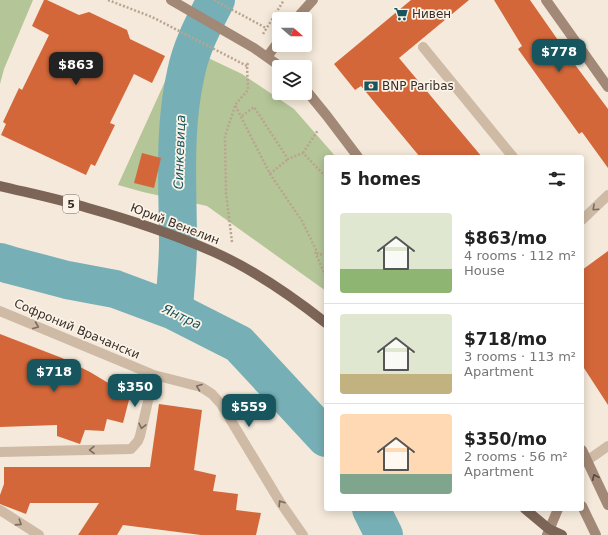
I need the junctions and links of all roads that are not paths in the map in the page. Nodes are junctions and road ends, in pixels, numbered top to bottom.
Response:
1 (171, 0) edge
2 (314, 0) edge
3 (546, 0) edge
4 (303, 12) edge
5 (423, 48) dead end
6 (272, 50) edge
7 (267, 57) junction
8 (272, 61) edge
9 (608, 87) edge
10 (312, 97) edge
11 (352, 148) junction
12 (357, 155) edge
13 (360, 155) edge
14 (511, 155) edge
15 (0, 186) edge
16 (608, 196) edge
17 (584, 218) edge
18 (0, 311) edge
19 (324, 321) edge
20 (154, 375) junction
21 (608, 446) edge
22 (0, 452) edge
23 (585, 464) edge
24 (608, 505) edge
25 (0, 510) edge
26 (584, 510) edge
27 (528, 511) edge
28 (557, 511) edge
29 (548, 532) edge
30 (39, 535) edge
31 (303, 535) edge
32 (562, 535) edge
33 (596, 535) edge

1 - 7 main road
2 - 4 main road
3 - 9 main road
5 - 14 street
6 - 7 main road
7 - 8 main road
10 - 11 main road
11 - 12 main road
11 - 13 main road
15 - 19 main road, Юрий Венелин / 5
16 -> 17 street
18 -> 20 street, Софроний Врачански
20 -> 22 street
31 -> 20 street, Софроний Врачански
21 - 23 street
24 -> 23 main road
25 -> 30 street
26 - 33 main road
27 - 29 main road
28 - 29 main road
29 - 32 main road

